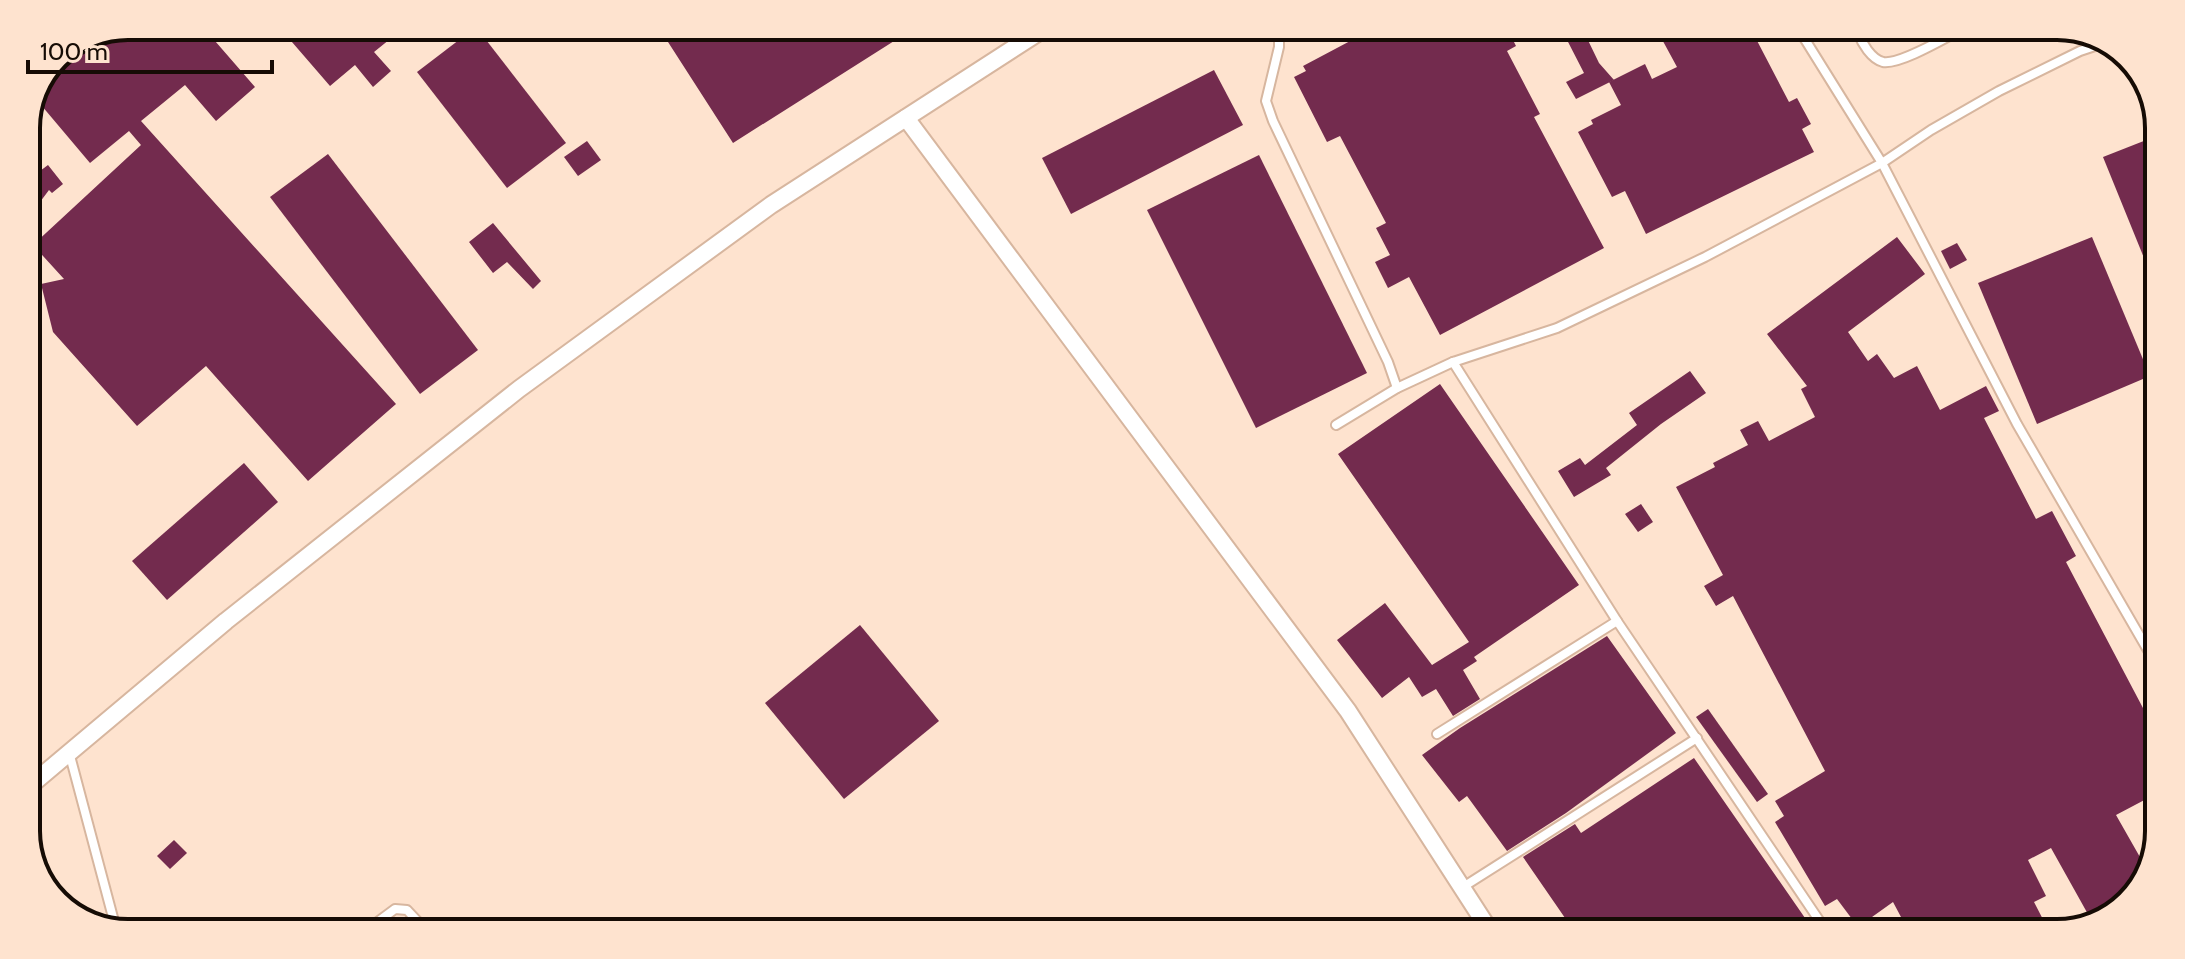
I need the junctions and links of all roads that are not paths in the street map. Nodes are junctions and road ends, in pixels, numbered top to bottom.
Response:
1 (1027, 40) edge
2 (1279, 40) edge
3 (1805, 40) edge
4 (1863, 40) edge
5 (1940, 40) edge
6 (2091, 47) edge
7 (906, 118) junction
8 (1882, 163) junction
9 (1453, 362) junction
10 (1397, 388) junction
11 (1336, 425) dead end
12 (1617, 621) junction
13 (2145, 640) edge
14 (1437, 734) dead end
15 (1697, 738) junction
16 (69, 752) junction
17 (40, 777) edge
18 (1463, 887) junction
19 (113, 917) edge
20 (381, 919) edge
21 (415, 919) edge
22 (1483, 919) edge
23 (1818, 919) edge

1 - 7 street
2 - 10 lane
3 - 8 lane
4 - 5 lane
6 - 8 lane
7 - 16 street
7 - 18 street
8 - 9 lane
8 - 13 lane
9 - 10 lane
9 - 12 lane
10 - 11 lane
12 - 14 lane
12 - 15 lane
15 - 18 lane
15 - 23 lane
16 - 17 street
16 - 19 lane
18 - 22 street
20 - 21 lane

